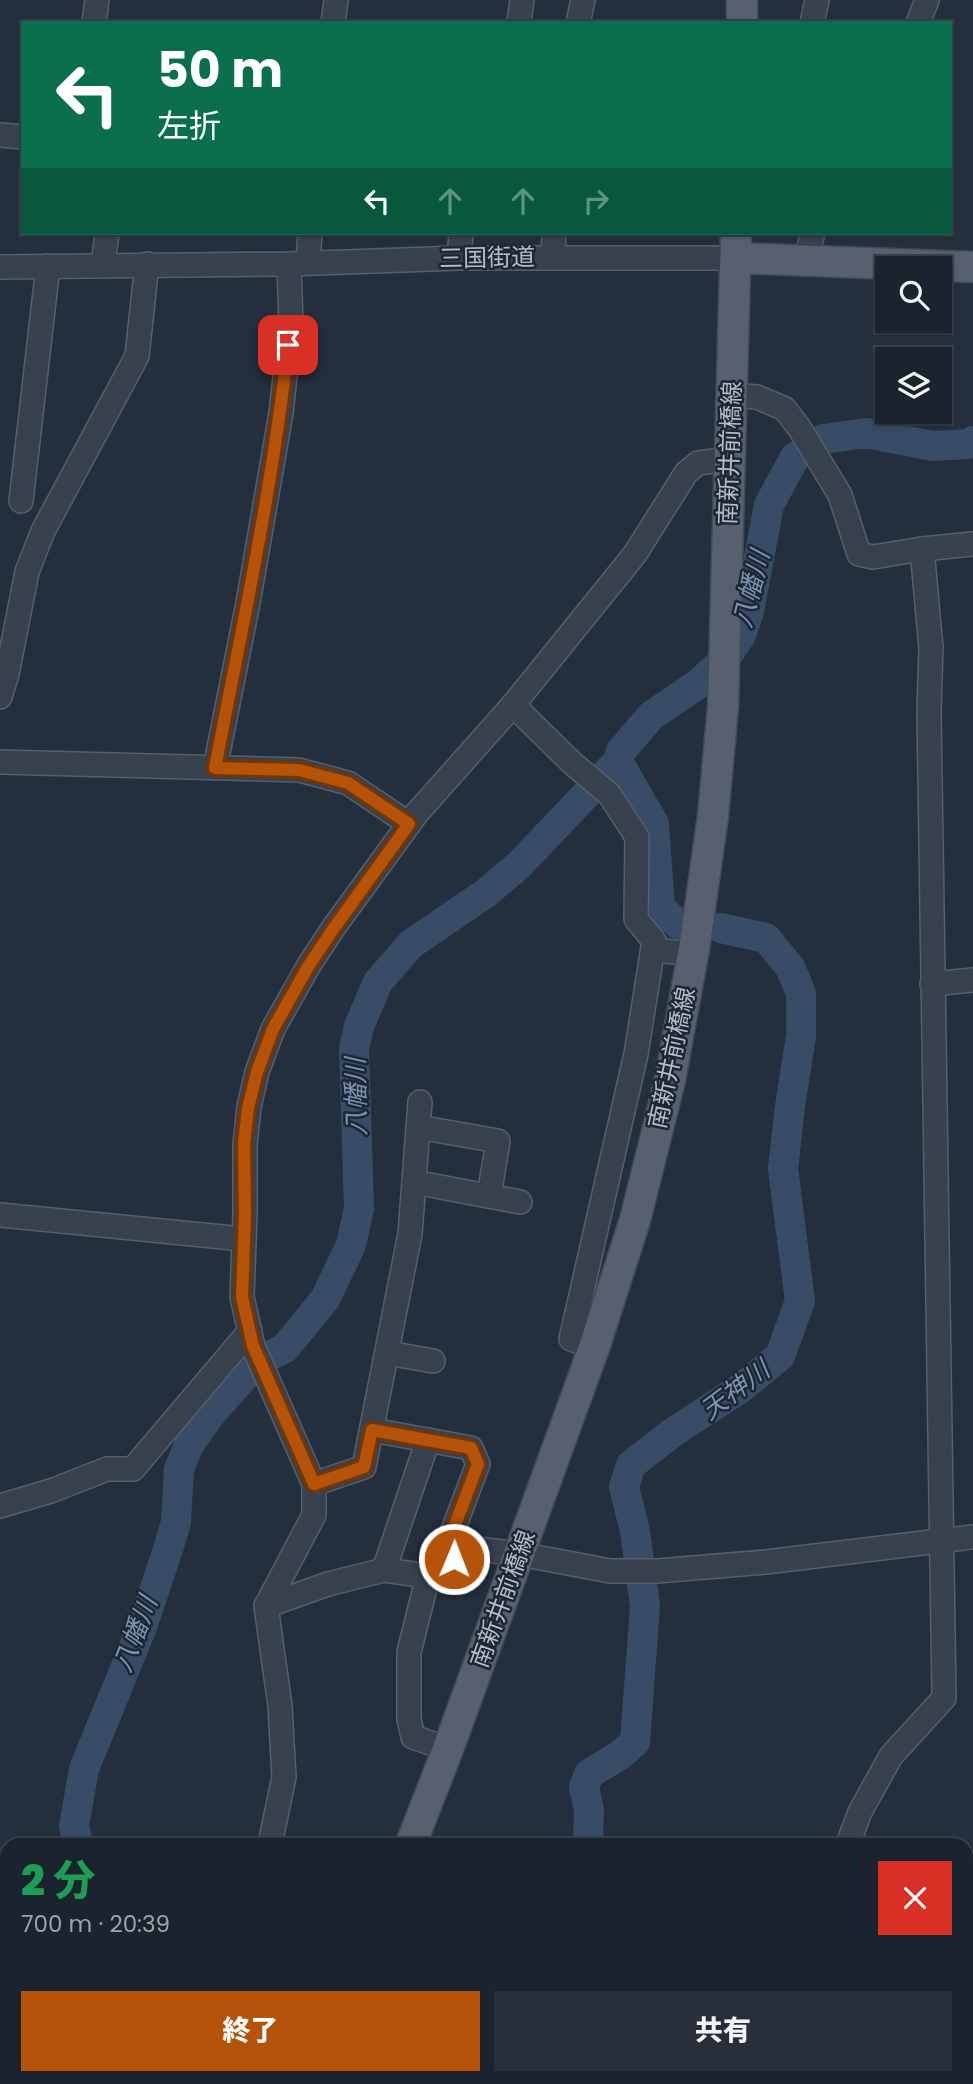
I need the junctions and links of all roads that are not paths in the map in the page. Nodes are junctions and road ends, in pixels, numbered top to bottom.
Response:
1 (97, 0) edge
2 (336, 0) edge
3 (522, 0) edge
4 (583, 0) edge
5 (742, 0) edge
6 (817, 0) edge
7 (926, 0) edge
8 (94, 21) edge
9 (333, 21) edge
10 (519, 21) edge
11 (578, 21) edge
12 (742, 21) edge
13 (812, 21) edge
14 (919, 21) edge
15 (0, 135) edge
16 (21, 137) edge
17 (107, 235) edge
18 (309, 235) edge
19 (461, 235) edge
20 (554, 235) edge
21 (812, 235) edge
22 (736, 250) edge
23 (459, 258) junction
24 (553, 258) junction
25 (805, 261) junction
26 (298, 263) junction
27 (147, 264) junction
28 (103, 265) junction
29 (48, 266) junction
30 (0, 267) edge
31 (973, 267) edge
32 (732, 395) junction
33 (730, 459) junction
34 (21, 501) dead end
35 (973, 544) edge
36 (922, 549) junction
37 (0, 697) edge
38 (513, 705) junction
39 (0, 762) edge
40 (215, 768) junction
41 (409, 824) junction
42 (654, 950) junction
43 (694, 954) junction
44 (973, 980) edge
45 (932, 984) junction
46 (636, 1054) junction
47 (673, 1063) junction
48 (420, 1102) dead end
49 (418, 1127) junction
50 (414, 1182) junction
51 (489, 1196) junction
52 (520, 1202) dead end
53 (0, 1215) edge
54 (243, 1240) junction
55 (251, 1338) junction
56 (594, 1348) junction
57 (388, 1353) junction
58 (433, 1362) dead end
59 (372, 1430) junction
60 (428, 1440) junction
61 (314, 1484) junction
62 (0, 1506) edge
63 (973, 1538) edge
64 (941, 1541) junction
65 (520, 1554) junction
66 (454, 1559) junction
67 (384, 1570) junction
68 (428, 1576) junction
69 (265, 1606) junction
70 (448, 1749) junction
71 (271, 1838) edge
72 (413, 1838) edge
73 (850, 1838) edge

1 - 8 street
2 - 9 street
3 - 10 street
4 - 11 street
5 - 12 main road
6 - 13 street
7 - 14 street
15 - 16 street
17 - 28 street
18 - 26 street
19 - 23 street
20 - 24 street
21 - 25 street
22 - 24 street, 三国街道
22 - 25 main road, 三国街道
22 - 32 main road, 南新井前橋線
23 - 24 street, 三国街道
23 - 26 street, 三国街道
25 - 31 main road, 三国街道
26 - 27 street, 三国街道
26 - 40 street
27 - 28 street, 三国街道
27 - 37 street
28 - 29 street, 三国街道
29 - 30 street, 三国街道
29 - 34 street
32 - 33 main road, 南新井前橋線
32 - 36 street
33 - 38 street
33 - 43 main road, 南新井前橋線
35 - 36 street
36 - 45 street
38 - 41 street
38 - 42 street
39 - 40 street
40 - 41 street
41 - 54 street
42 - 43 street
42 - 46 street
43 - 47 main road, 南新井前橋線
44 - 45 street
45 - 64 street
46 - 47 street
46 - 56 street
47 - 56 main road, 南新井前橋線
48 - 49 street
49 - 50 street
49 - 51 street
50 - 51 street
50 - 57 street
51 - 52 street
53 - 54 street
54 - 55 street
55 - 61 street
55 - 62 street
56 - 65 main road, 南新井前橋線
57 - 58 street
57 - 59 street
59 - 60 street
59 - 61 street
60 - 66 street
60 - 67 street
61 - 69 street
63 - 64 street
64 - 65 street
64 - 73 street
65 - 66 street
65 - 70 main road, 南新井前橋線
66 - 68 street
67 - 68 street
67 - 69 street
68 - 70 street
69 - 71 street
70 - 72 main road, 南新井前橋線

